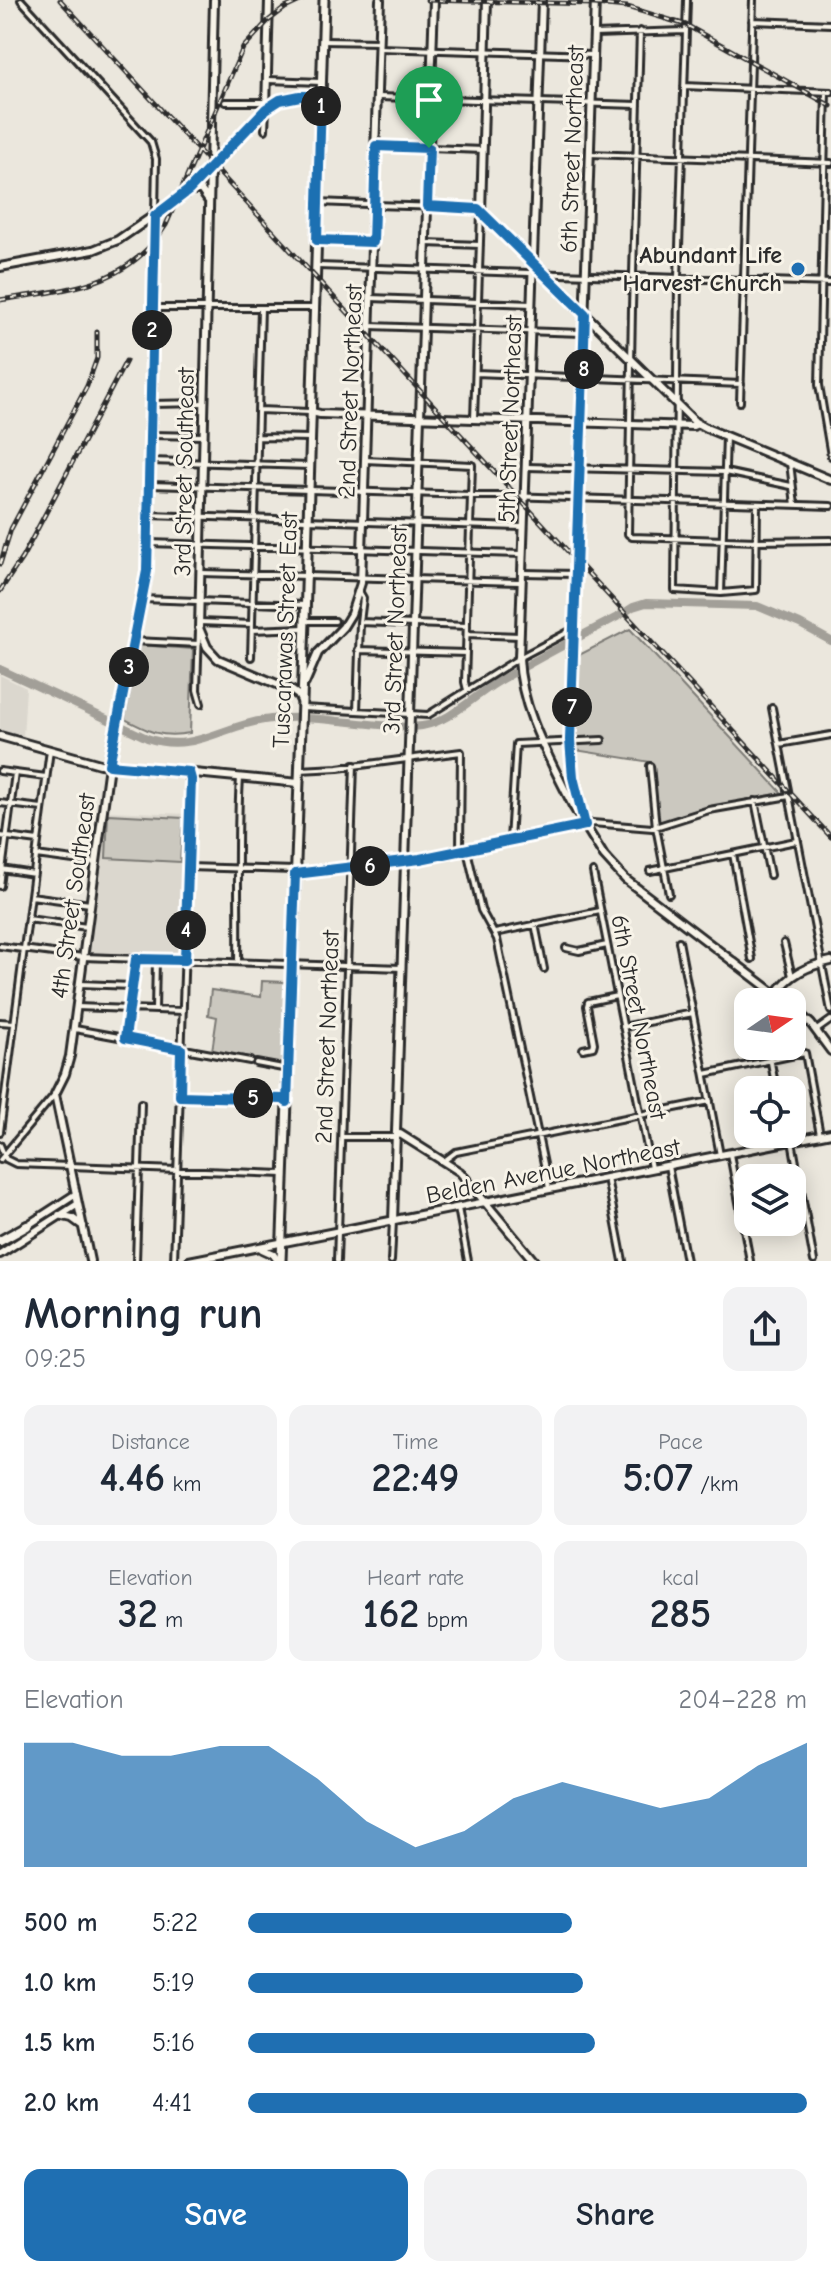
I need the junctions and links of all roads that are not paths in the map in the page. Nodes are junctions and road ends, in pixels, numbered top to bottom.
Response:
1 (21, 0) edge
2 (214, 0) edge
3 (269, 0) edge
4 (324, 0) edge
5 (380, 0) edge
6 (434, 0) edge
7 (487, 0) edge
8 (542, 0) edge
9 (595, 0) edge
10 (687, 0) edge
11 (753, 0) edge
12 (752, 21) junction
13 (831, 24) edge
14 (640, 31) junction
15 (685, 31) junction
16 (594, 34) junction
17 (323, 41) junction
18 (379, 45) junction
19 (432, 50) junction
20 (486, 51) junction
21 (541, 53) junction
22 (593, 55) junction
23 (267, 80) junction
24 (321, 82) junction
25 (684, 86) junction
26 (749, 89) junction
27 (828, 92) edge
28 (321, 96) junction
29 (378, 97) junction
30 (431, 99) junction
31 (484, 100) junction
32 (225, 102) dead end
33 (538, 102) junction
34 (591, 103) junction
35 (638, 105) junction
36 (266, 106) junction
37 (265, 130) dead end
38 (376, 146) junction
39 (429, 148) junction
40 (483, 150) junction
41 (590, 154) junction
42 (636, 156) junction
43 (681, 157) junction
44 (747, 160) junction
45 (823, 163) junction
46 (831, 163) edge
47 (209, 168) junction
48 (189, 190) junction
49 (208, 200) junction
50 (318, 202) junction
51 (370, 204) junction
52 (427, 206) junction
53 (481, 212) junction
54 (155, 216) junction
55 (317, 240) junction
56 (373, 242) junction
57 (426, 243) junction
58 (480, 245) junction
59 (533, 262) junction
60 (316, 266) junction
61 (0, 267) edge
62 (372, 268) junction
63 (425, 270) junction
64 (479, 271) junction
65 (532, 273) junction
66 (544, 274) junction
67 (586, 275) junction
68 (633, 277) junction
69 (678, 278) junction
70 (744, 280) junction
71 (821, 282) junction
72 (831, 283) edge
73 (371, 298) junction
74 (424, 300) junction
75 (478, 302) junction
76 (531, 304) junction
77 (152, 308) junction
78 (205, 308) junction
79 (261, 308) junction
80 (315, 308) junction
81 (585, 314) junction
82 (370, 326) junction
83 (424, 328) junction
84 (477, 330) junction
85 (531, 331) junction
86 (584, 333) junction
87 (632, 360) junction
88 (476, 373) junction
89 (530, 376) junction
90 (584, 378) junction
91 (632, 379) junction
92 (653, 380) junction
93 (678, 382) junction
94 (741, 384) junction
95 (740, 402) dead end
96 (204, 403) junction
97 (151, 404) junction
98 (678, 405) junction
99 (258, 410) junction
100 (312, 412) junction
101 (367, 416) junction
102 (421, 417) junction
103 (474, 419) junction
104 (528, 421) junction
105 (582, 423) junction
106 (630, 424) junction
107 (698, 424) junction
108 (678, 426) junction
109 (829, 434) edge
110 (150, 435) junction
111 (204, 436) junction
112 (726, 436) junction
113 (258, 437) junction
114 (311, 438) junction
115 (831, 456) edge
116 (365, 460) junction
117 (150, 461) junction
118 (419, 462) junction
119 (203, 463) junction
120 (790, 463) junction
121 (257, 464) junction
122 (310, 466) junction
123 (527, 467) junction
124 (580, 468) junction
125 (629, 470) junction
126 (677, 471) junction
127 (725, 472) junction
128 (831, 480) edge
129 (150, 485) junction
130 (791, 486) junction
131 (203, 487) junction
132 (256, 488) junction
133 (309, 489) junction
134 (364, 491) junction
135 (418, 493) junction
136 (471, 494) junction
137 (526, 496) junction
138 (579, 498) junction
139 (628, 500) junction
140 (676, 501) junction
141 (724, 503) junction
142 (757, 504) junction
143 (795, 505) junction
144 (831, 506) edge
145 (149, 515) junction
146 (202, 517) junction
147 (255, 518) junction
148 (308, 520) junction
149 (363, 521) junction
150 (417, 523) junction
151 (470, 525) junction
152 (525, 527) junction
153 (675, 538) junction
154 (723, 539) junction
155 (831, 540) edge
156 (757, 541) junction
157 (148, 543) junction
158 (201, 545) junction
159 (254, 546) junction
160 (308, 548) junction
161 (362, 549) junction
162 (416, 551) junction
163 (469, 553) junction
164 (524, 555) junction
165 (201, 573) junction
166 (523, 573) junction
167 (253, 574) junction
168 (576, 574) junction
169 (307, 576) junction
170 (361, 577) junction
171 (415, 579) junction
172 (468, 581) junction
173 (523, 582) junction
174 (359, 591) junction
175 (721, 593) junction
176 (142, 599) junction
177 (200, 602) junction
178 (253, 602) junction
179 (306, 605) junction
180 (335, 621) dead end
181 (360, 622) junction
182 (305, 624) junction
183 (413, 624) junction
184 (199, 625) junction
185 (467, 626) junction
186 (252, 627) junction
187 (574, 630) junction
188 (467, 634) junction
189 (521, 636) junction
190 (134, 641) junction
191 (199, 644) junction
192 (358, 650) junction
193 (413, 652) junction
194 (466, 653) junction
195 (251, 657) dead end
196 (519, 660) junction
197 (303, 690) junction
198 (467, 690) junction
199 (201, 704) dead end
200 (302, 708) junction
201 (772, 708) dead end
202 (357, 711) junction
203 (410, 716) junction
204 (831, 735) edge
205 (0, 736) edge
206 (570, 740) junction
207 (602, 740) dead end
208 (542, 742) junction
209 (779, 744) junction
210 (50, 750) junction
211 (409, 758) junction
212 (109, 765) junction
213 (354, 765) junction
214 (650, 766) dead end
215 (299, 770) junction
216 (0, 771) edge
217 (189, 772) junction
218 (15, 773) junction
219 (46, 777) junction
220 (240, 778) junction
221 (299, 783) junction
222 (789, 796) junction
223 (755, 801) junction
224 (0, 803) edge
225 (11, 804) junction
226 (42, 808) junction
227 (585, 825) junction
228 (656, 827) junction
229 (3, 836) edge
230 (510, 840) junction
231 (38, 841) junction
232 (798, 841) junction
233 (764, 848) junction
234 (467, 850) junction
235 (460, 851) junction
236 (733, 854) junction
237 (36, 855) junction
238 (405, 862) junction
239 (96, 863) junction
240 (188, 867) junction
241 (351, 868) junction
242 (665, 868) junction
243 (1, 869) edge
244 (240, 869) junction
245 (650, 871) dead end
246 (295, 872) junction
247 (593, 872) dead end
248 (34, 874) junction
249 (770, 875) dead end
250 (0, 886) edge
251 (669, 894) dead end
252 (31, 896) junction
253 (90, 904) junction
254 (600, 911) junction
255 (28, 919) junction
256 (535, 924) junction
257 (87, 927) junction
258 (495, 933) junction
259 (679, 941) dead end
260 (784, 943) dead end
261 (607, 945) junction
262 (0, 946) edge
263 (566, 948) dead end
264 (24, 950) junction
265 (83, 957) junction
266 (136, 959) junction
267 (156, 959) junction
268 (752, 959) dead end
269 (185, 960) junction
270 (831, 961) edge
271 (238, 962) junction
272 (822, 963) junction
273 (292, 964) junction
274 (348, 965) junction
275 (402, 968) junction
276 (544, 969) dead end
277 (792, 976) junction
278 (80, 984) junction
279 (132, 986) junction
280 (768, 988) edge
281 (781, 988) edge
282 (617, 996) junction
283 (77, 1007) junction
284 (129, 1009) junction
285 (155, 1010) junction
286 (183, 1011) junction
287 (831, 1011) edge
288 (693, 1013) junction
289 (806, 1020) edge
290 (831, 1020) edge
291 (0, 1022) edge
292 (14, 1023) junction
293 (623, 1027) junction
294 (74, 1028) junction
295 (817, 1031) junction
296 (125, 1038) junction
297 (181, 1049) junction
298 (583, 1049) dead end
299 (831, 1051) edge
300 (806, 1058) edge
301 (771, 1060) joint
302 (288, 1069) junction
303 (705, 1074) junction
304 (774, 1076) edge
305 (55, 1094) junction
306 (180, 1096) junction
307 (2, 1099) edge
308 (710, 1101) junction
309 (287, 1102) junction
310 (141, 1103) dead end
311 (640, 1114) junction
312 (0, 1132) edge
313 (831, 1133) edge
314 (396, 1136) junction
315 (538, 1136) junction
316 (821, 1136) junction
317 (342, 1137) junction
318 (806, 1139) edge
319 (0, 1145) edge
320 (760, 1148) edge
321 (792, 1148) edge
322 (730, 1154) junction
323 (720, 1156) junction
324 (2, 1158) edge
325 (444, 1161) junction
326 (70, 1166) junction
327 (668, 1166) junction
328 (139, 1169) junction
329 (651, 1169) junction
330 (177, 1170) junction
331 (285, 1174) junction
332 (607, 1178) junction
333 (549, 1190) junction
334 (76, 1194) junction
335 (486, 1202) junction
336 (78, 1204) junction
337 (458, 1208) junction
338 (59, 1215) junction
339 (393, 1221) junction
340 (27, 1226) joint
341 (83, 1226) junction
342 (339, 1232) junction
343 (0, 1243) edge
344 (281, 1243) junction
345 (258, 1248) junction
346 (0, 1254) edge
347 (228, 1258) edge
348 (90, 1261) edge
349 (136, 1261) edge
350 (174, 1261) edge
351 (189, 1261) edge
352 (280, 1261) edge
353 (337, 1261) edge
354 (391, 1261) edge
355 (468, 1261) edge
356 (534, 1261) edge
357 (623, 1261) edge
358 (686, 1261) edge
359 (750, 1261) edge
360 (814, 1261) edge

1 - 54 street, 4th Street Southeast
2 - 47 street, 3rd Street Southeast
3 - 23 street
4 - 17 main road, Tuscarawas Street East
5 - 18 street, 2nd Street Northeast
6 - 19 street, 3rd Street Northeast
7 - 20 street
8 - 21 street, 5th Street Northeast
9 - 16 street, 6th Street Northeast
10 - 15 street
11 - 12 street
12 - 13 street
12 - 26 street
14 - 15 street
14 - 16 street
14 - 35 street
15 - 25 street
16 - 22 street, 6th Street Northeast
17 - 18 street
17 - 24 main road, Tuscarawas Street East
18 - 19 street
18 - 29 street, 2nd Street Northeast
19 - 20 street
19 - 30 street, 3rd Street Northeast
20 - 21 street
20 - 31 street
21 - 22 street
21 - 33 street, 5th Street Northeast
22 - 34 street, 6th Street Northeast
23 - 24 street
23 - 36 street
24 - 28 main road, Tuscarawas Street East
25 - 26 street
25 - 43 street
26 - 27 street
26 - 44 street
27 - 45 street
28 - 36 street
28 - 50 main road, Tuscarawas Street East
29 - 30 street
29 - 38 street, 2nd Street Northeast
30 - 31 street
30 - 39 street, 3rd Street Northeast
31 - 33 street
31 - 40 street
32 - 36 street
33 - 34 street
33 - 59 street, 5th Street Northeast
34 - 35 street
34 - 41 street, 6th Street Northeast
35 - 42 street
36 - 37 street
36 - 47 street
38 - 39 street
38 - 51 street, 2nd Street Northeast
39 - 40 street
39 - 52 street, 3rd Street Northeast
40 - 53 street
41 - 42 street
41 - 67 street, 6th Street Northeast
42 - 43 street
42 - 68 street
43 - 44 street
43 - 69 street
44 - 45 street
44 - 70 street
45 - 46 street
45 - 71 street
47 - 48 street
47 - 49 street, 3rd Street Southeast
48 - 49 street
48 - 54 street
49 - 78 street, 3rd Street Southeast
50 - 51 street
50 - 55 main road, Tuscarawas Street East
51 - 52 street
51 - 56 street, 2nd Street Northeast
52 - 53 street
52 - 57 street, 3rd Street Northeast
53 - 58 street
53 - 59 street
54 - 61 street
54 - 77 street, 4th Street Southeast
55 - 56 street
55 - 60 main road, Tuscarawas Street East
56 - 62 street, 2nd Street Northeast
57 - 58 street
57 - 63 street, 3rd Street Northeast
58 - 64 street
59 - 65 street, 5th Street Northeast
59 - 66 street
60 - 62 street
60 - 80 main road, Tuscarawas Street East
62 - 63 street
62 - 73 street, 2nd Street Northeast
63 - 64 street
63 - 74 street, 3rd Street Northeast
64 - 65 street
64 - 75 street
65 - 66 street
65 - 76 street, 5th Street Northeast
66 - 67 street
66 - 81 street
67 - 68 street
67 - 81 street, 6th Street Northeast
68 - 69 street
68 - 87 street
69 - 70 street
69 - 93 street
70 - 71 street
70 - 94 street
71 - 72 street
71 - 109 street
73 - 74 street
73 - 82 street, 2nd Street Northeast
74 - 75 street
74 - 83 street, 3rd Street Northeast
75 - 76 street
75 - 84 street
76 - 85 street, 5th Street Northeast
77 - 78 street
77 - 97 street, 4th Street Southeast
78 - 79 street
78 - 96 street, 3rd Street Southeast
79 - 80 street
79 - 99 street
80 - 100 main road, Tuscarawas Street East
81 - 86 street, 6th Street Northeast
81 - 87 street
82 - 83 street
82 - 101 street, 2nd Street Northeast
83 - 84 street
83 - 102 street, 3rd Street Northeast
84 - 85 street
84 - 88 street
85 - 86 street
85 - 89 street, 5th Street Northeast
86 - 90 street, 6th Street Northeast
87 - 91 street
87 - 92 street
88 - 89 street
88 - 103 street
89 - 90 street
89 - 104 street, 5th Street Northeast
90 - 91 street
90 - 105 street, 6th Street Northeast
91 - 92 street
91 - 106 street
92 - 93 street
92 - 98 street
93 - 94 street
93 - 98 street
94 - 95 street
96 - 97 street
96 - 111 street, 3rd Street Southeast
97 - 110 street, 4th Street Southeast
98 - 107 street
98 - 108 street
99 - 100 street
99 - 113 street
100 - 101 street
100 - 114 main road, Tuscarawas Street East
101 - 102 street
101 - 116 street, 2nd Street Northeast
102 - 103 street
102 - 118 street, 3rd Street Northeast
103 - 104 street
104 - 105 street
104 - 123 street, 5th Street Northeast
105 - 106 street
105 - 124 street, 6th Street Northeast
106 - 108 street
106 - 125 street
107 - 108 street
107 - 112 street
108 - 126 street
109 - 115 street
110 - 111 street
110 - 117 street, 4th Street Southeast
111 - 119 street, 3rd Street Southeast
112 - 120 street
112 - 127 street
113 - 114 street
113 - 121 street
114 - 122 main road, Tuscarawas Street East
116 - 118 street
116 - 134 street, 2nd Street Northeast
117 - 119 street
117 - 129 street, 4th Street Southeast
118 - 135 street, 3rd Street Northeast
118 - 136 street
119 - 121 street
119 - 131 street, 3rd Street Southeast
120 - 128 street
120 - 130 street
121 - 122 street
121 - 132 street
122 - 133 main road, Tuscarawas Street East
123 - 124 street
123 - 137 street, 5th Street Northeast
124 - 125 street
124 - 138 street, 6th Street Northeast
125 - 126 street
125 - 139 street
126 - 127 street
126 - 140 street
127 - 130 street
127 - 141 street
129 - 131 street
129 - 145 street, 4th Street Southeast
130 - 143 street
131 - 132 street
131 - 146 street, 3rd Street Southeast
132 - 133 street
132 - 147 street
133 - 134 street
133 - 148 main road, Tuscarawas Street East
134 - 135 street
134 - 149 street, 2nd Street Northeast
135 - 136 street
135 - 150 street, 3rd Street Northeast
136 - 137 street
136 - 151 street
137 - 138 street
137 - 152 street, 5th Street Northeast
138 - 139 street
138 - 168 street, 6th Street Northeast
139 - 140 street
139 - 153 street
140 - 141 street
140 - 153 street
141 - 142 street
141 - 154 street
142 - 143 street
142 - 156 street
143 - 144 street
145 - 146 street
145 - 157 street, 4th Street Southeast
146 - 147 street
146 - 158 street, 3rd Street Southeast
147 - 148 street
147 - 159 street
148 - 149 street
148 - 160 main road, Tuscarawas Street East
149 - 150 street
149 - 161 street, 2nd Street Northeast
150 - 151 street
150 - 162 street, 3rd Street Northeast
151 - 152 street
151 - 163 street
152 - 164 street, 5th Street Northeast
153 - 154 street
153 - 175 street
154 - 156 street
154 - 175 street
155 - 156 street
156 - 175 street
157 - 158 street
157 - 176 street, 4th Street Southeast
158 - 159 street
158 - 165 street, 3rd Street Southeast
159 - 160 street
159 - 167 street
160 - 161 street
160 - 169 main road, Tuscarawas Street East
161 - 162 street
161 - 170 street, 2nd Street Northeast
162 - 163 street
162 - 171 street, 3rd Street Northeast
163 - 164 street
163 - 172 street
164 - 166 street, 5th Street Northeast
165 - 167 street
165 - 177 street, 3rd Street Southeast
166 - 168 street
166 - 173 street, 5th Street Northeast
167 - 169 street
167 - 178 street
168 - 187 street, 6th Street Northeast
169 - 170 street
169 - 179 main road, Tuscarawas Street East
170 - 171 street
170 - 174 street, 2nd Street Northeast
171 - 172 street
171 - 183 street, 3rd Street Northeast
172 - 173 street
172 - 185 street
173 - 189 street, 5th Street Northeast
174 - 181 street, 2nd Street Northeast
174 - 197 street, 2nd Street Northeast
176 - 177 street
176 - 190 street, 4th Street Southeast
177 - 178 street
177 - 184 street, 3rd Street Southeast
178 - 179 street
178 - 186 street
179 - 182 main road, Tuscarawas Street East
180 - 182 street
181 - 183 street
181 - 192 street, 2nd Street Northeast
182 - 186 street
182 - 197 main road, Tuscarawas Street East
183 - 185 street
183 - 193 street, 3rd Street Northeast
184 - 186 street
184 - 191 street, 3rd Street Southeast
184 - 200 street
185 - 188 street
186 - 195 street
187 - 196 street
187 - 206 street, 6th Street Northeast
188 - 189 street
188 - 194 street
189 - 196 street, 5th Street Northeast
190 - 191 street
190 - 212 street, 4th Street Southeast
191 - 199 street, 3rd Street Southeast
192 - 193 street
192 - 202 street, 2nd Street Northeast
193 - 194 street
193 - 203 street, 3rd Street Northeast
194 - 198 street
196 - 198 street
196 - 208 street, 5th Street Northeast
197 - 200 main road, Tuscarawas Street East
198 - 203 street
200 - 202 street
200 - 215 main road, Tuscarawas Street East
201 - 209 street
202 - 203 street
203 - 211 street, 3rd Street Northeast
204 - 209 street
205 - 210 street
206 - 207 street
206 - 208 street
206 - 227 street, 6th Street Northeast
208 - 227 street, 5th Street Northeast
208 - 230 street
209 - 222 street
210 - 212 street
210 - 219 street
211 - 213 street
211 - 235 street
211 - 238 street, 3rd Street Northeast
212 - 217 street
212 - 239 street, 4th Street Southeast
213 - 215 street
213 - 241 street, 2nd Street Northeast
214 - 228 street
215 - 221 main road, Tuscarawas Street East
216 - 218 street
217 - 220 street
217 - 240 street
218 - 219 street
218 - 225 street
219 - 226 street
220 - 221 street
220 - 244 street
221 - 246 main road, Tuscarawas Street East
222 - 223 street
222 - 232 street
223 - 228 street
223 - 233 street
224 - 225 street
225 - 226 street
225 - 229 street
226 - 231 street
227 - 228 street
227 - 230 street
227 - 280 street, 5th Street Northeast
228 - 242 street
229 - 231 street
229 - 243 street
230 - 234 street
231 - 237 street
232 - 233 street
232 - 272 street
233 - 236 street
233 - 249 street
234 - 235 street
234 - 258 street
235 - 238 street
236 - 242 street
236 - 268 street
237 - 239 street
237 - 248 street
238 - 241 street
238 - 275 street, 3rd Street Northeast
239 - 253 street, 4th Street Southeast
240 - 244 street
240 - 269 street
241 - 246 street
241 - 274 street, 2nd Street Northeast
242 - 245 street
242 - 251 street
243 - 248 street
243 - 250 street
244 - 246 street
244 - 271 street
246 - 273 main road, Tuscarawas Street East
247 - 254 street, 6th Street Northeast
248 - 252 street
252 - 253 street
252 - 255 street
253 - 257 street, 4th Street Southeast
254 - 256 street
254 - 261 street, 6th Street Northeast
255 - 257 street
255 - 264 street
256 - 258 street
256 - 276 street
257 - 265 street, 4th Street Southeast
258 - 315 street
259 - 288 street
260 - 277 street
261 - 263 street
261 - 282 street, 6th Street Northeast
262 - 264 street
264 - 265 street
264 - 292 street
265 - 266 street
265 - 278 street, 4th Street Southeast
266 - 267 street
266 - 279 street
267 - 269 street
267 - 285 street
269 - 271 street
269 - 286 street
270 - 272 street
271 - 273 street
272 - 277 street
272 - 287 street
273 - 274 street
273 - 302 main road, Tuscarawas Street East
274 - 275 street
274 - 317 street, 2nd Street Northeast
275 - 314 street, 3rd Street Northeast
277 - 281 street
278 - 279 street
278 - 283 street, 4th Street Southeast
279 - 284 street
282 - 293 street, 6th Street Northeast
282 - 298 street
283 - 284 street
283 - 294 street, 4th Street Southeast
284 - 285 street
284 - 296 street
285 - 286 street
286 - 297 street
288 - 293 street
288 - 303 street
289 - 295 street
290 - 295 street
291 - 292 street
292 - 307 street
293 - 311 street, 6th Street Northeast
294 - 296 street
294 - 305 street, 4th Street Southeast
295 - 299 street
296 - 297 street
297 - 302 street
297 - 306 street
300 - 316 street
301 - 303 street
301 - 304 street
302 - 309 main road, Tuscarawas Street East
303 - 308 street
305 - 324 street
305 - 326 street
306 - 309 street
306 - 330 street
307 - 312 street
308 - 311 street
308 - 323 street
309 - 331 main road, Tuscarawas Street East
310 - 328 street
311 - 315 street
311 - 329 street, 6th Street Northeast
313 - 316 street, Belden Avenue Northeast
314 - 317 street
314 - 325 street
314 - 339 street, 3rd Street Northeast
315 - 325 street
315 - 333 street
316 - 318 street, Belden Avenue Northeast
317 - 342 street, 2nd Street Northeast
319 - 324 street
320 - 322 street, Belden Avenue Northeast
321 - 360 street
322 - 323 street, Belden Avenue Northeast
322 - 359 street
323 - 327 street, Belden Avenue Northeast
324 - 326 street
325 - 335 street
326 - 328 street
326 - 334 street
327 - 329 street, Belden Avenue Northeast
327 - 358 street
328 - 330 street
328 - 349 street
329 - 332 street, Belden Avenue Northeast
330 - 331 street
330 - 350 street
331 - 344 main road, Tuscarawas Street East
332 - 333 street, Belden Avenue Northeast
332 - 357 street
333 - 335 street, Belden Avenue Northeast
334 - 336 street
334 - 340 street
335 - 337 street, Belden Avenue Northeast
335 - 356 street
336 - 338 street
336 - 341 street
337 - 339 street, Belden Avenue Northeast
337 - 355 street
338 - 341 street
338 - 346 street
339 - 342 street, Belden Avenue Northeast
339 - 354 street, 3rd Street Northeast
340 - 343 highway
341 - 348 street
342 - 344 street, Belden Avenue Northeast
342 - 353 street, 2nd Street Northeast
344 - 345 street, Belden Avenue Northeast
344 - 352 main road, Tuscarawas Street East
345 - 347 street, Belden Avenue Northeast
345 - 352 street
347 - 351 street, Belden Avenue Northeast

